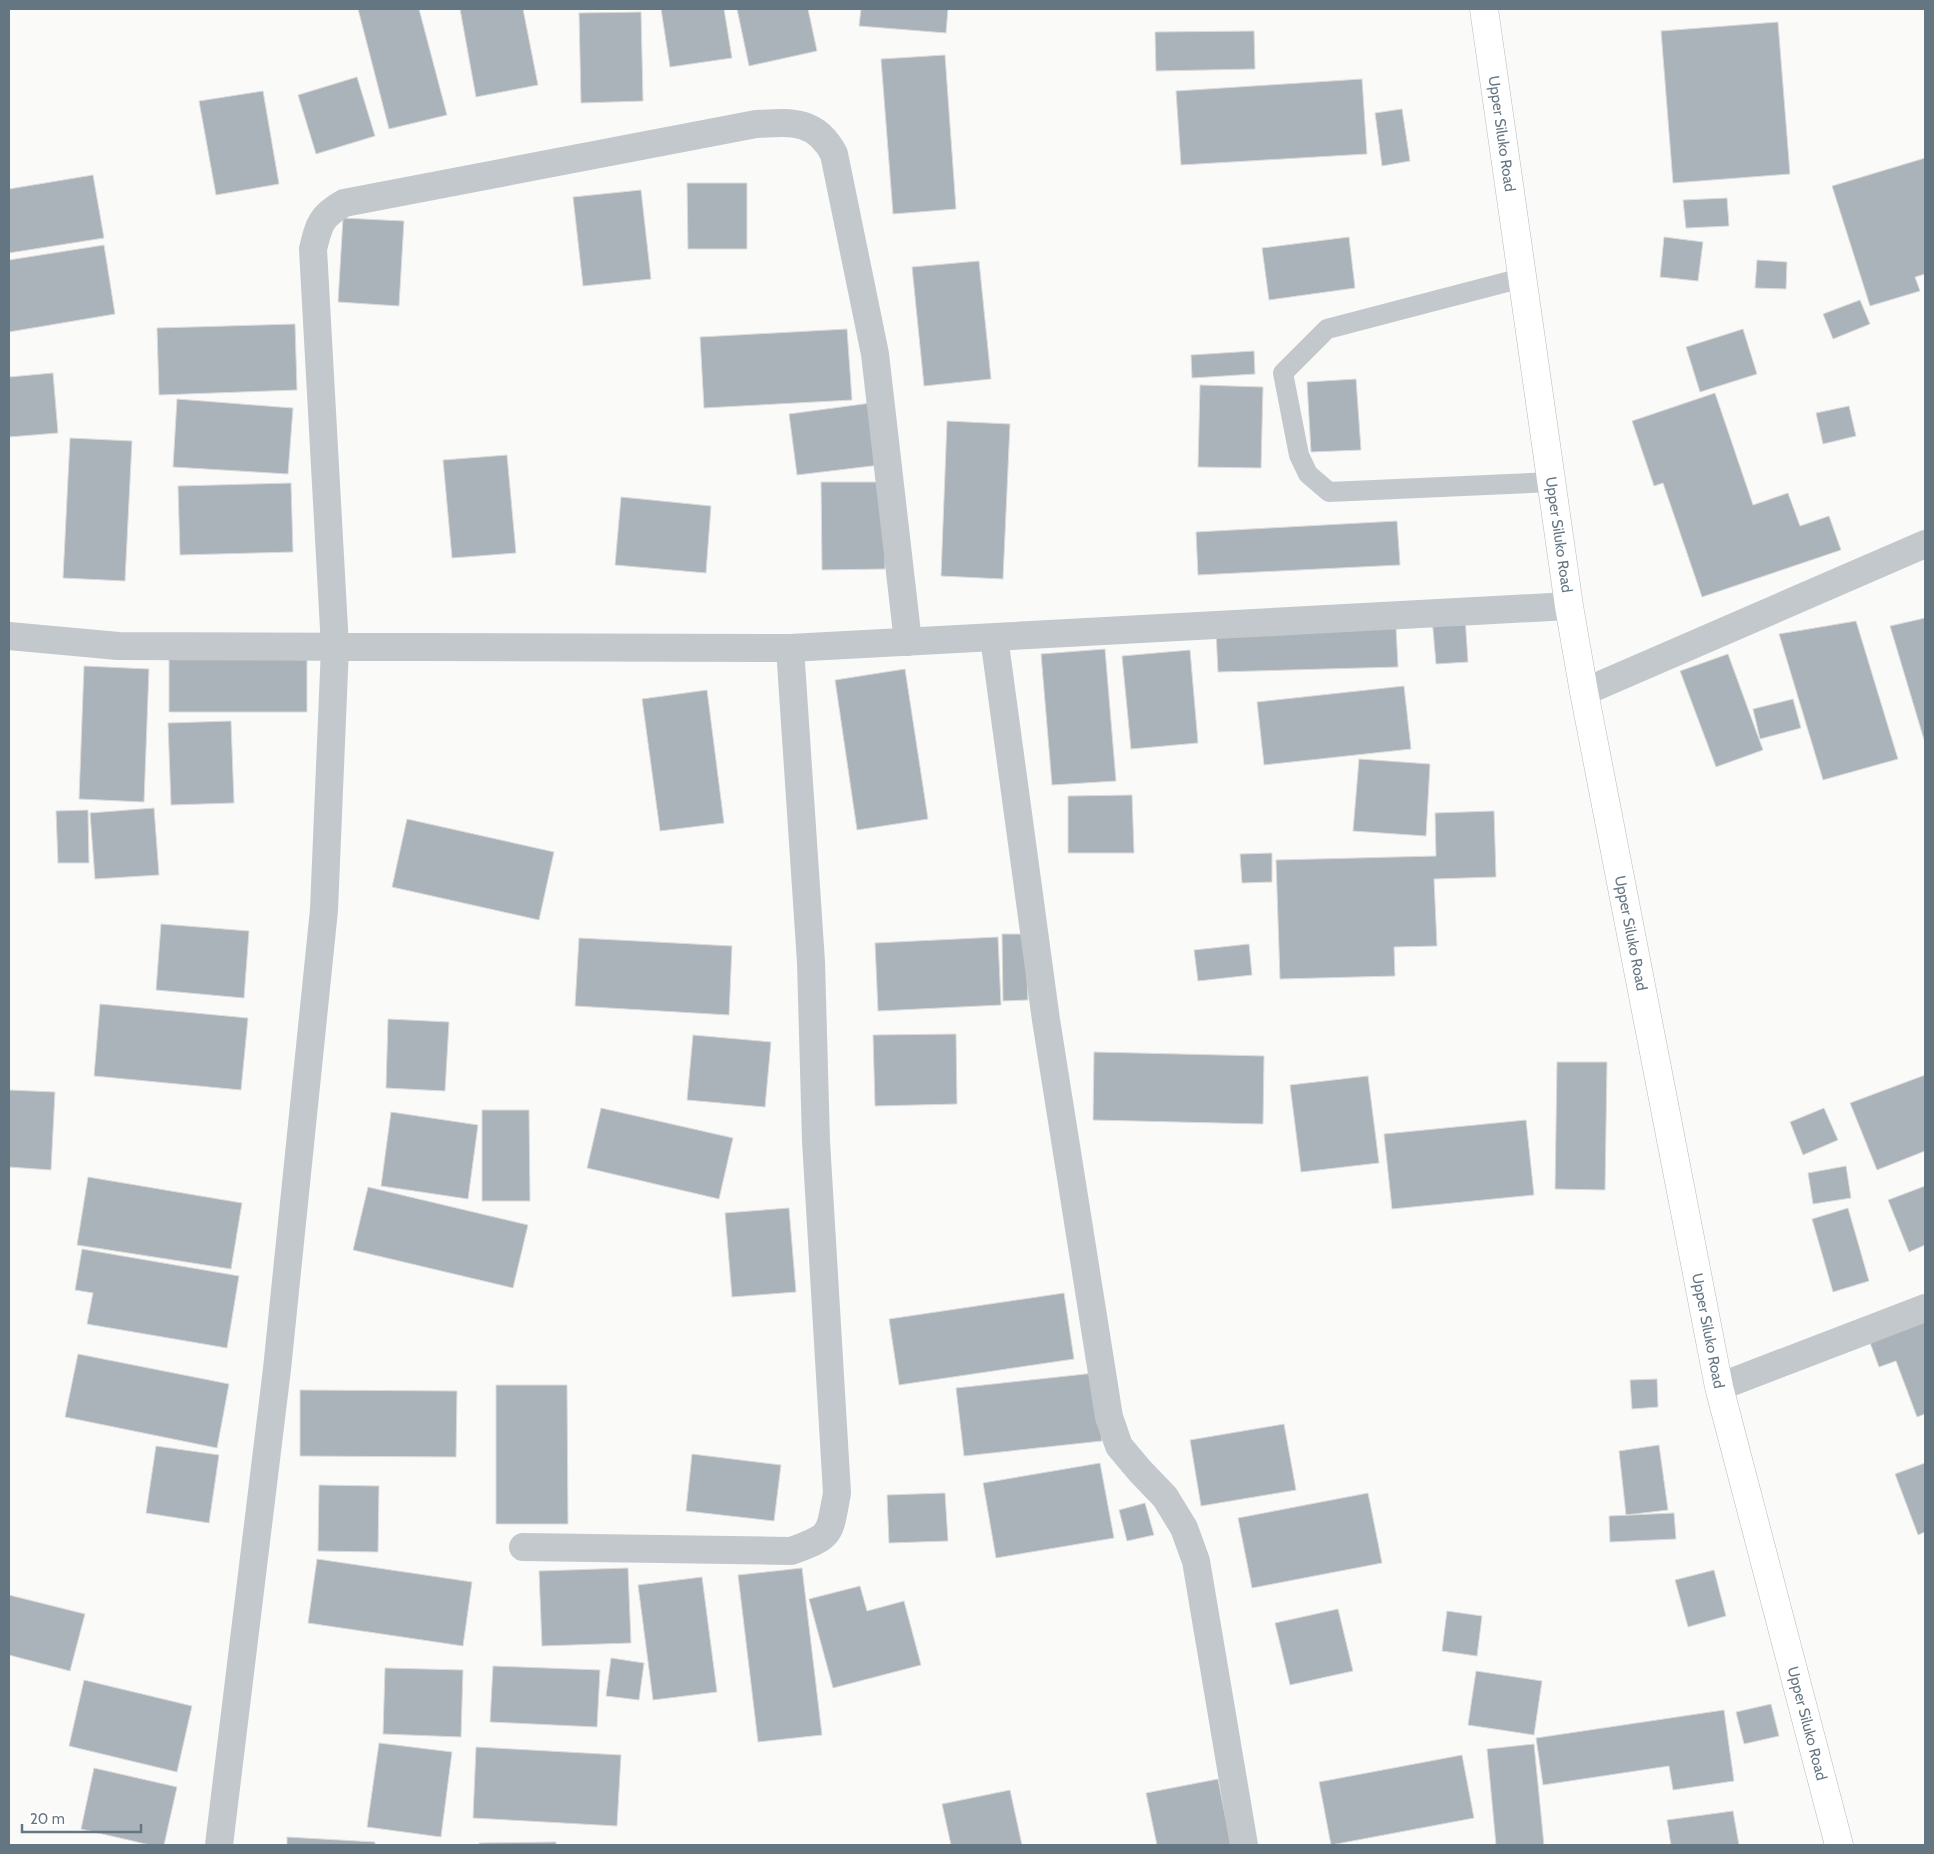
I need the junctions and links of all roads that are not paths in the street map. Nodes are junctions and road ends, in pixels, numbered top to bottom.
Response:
1 (1484, 9) edge
2 (1522, 278) junction
3 (1552, 482) junction
4 (1925, 544) edge
5 (1569, 606) junction
6 (9, 636) edge
7 (994, 638) junction
8 (908, 642) junction
9 (335, 647) junction
10 (790, 648) junction
11 (1584, 692) junction
12 (1925, 1308) edge
13 (1719, 1387) junction
14 (523, 1546) dead end
15 (220, 1845) edge
16 (1244, 1845) edge
17 (1839, 1845) edge

1 - 2 main road, Upper Siluko Road
2 - 3 main road, Upper Siluko Road
2 - 3 lane
3 - 5 main road, Upper Siluko Road
4 - 11 street
5 - 7 street
5 - 11 main road, Upper Siluko Road
6 - 9 street
7 - 8 street
7 - 16 street
8 - 9 street
8 - 10 street
9 - 10 street
9 - 15 street
10 - 14 street
11 - 13 main road, Upper Siluko Road
12 - 13 street
13 - 17 main road, Upper Siluko Road

